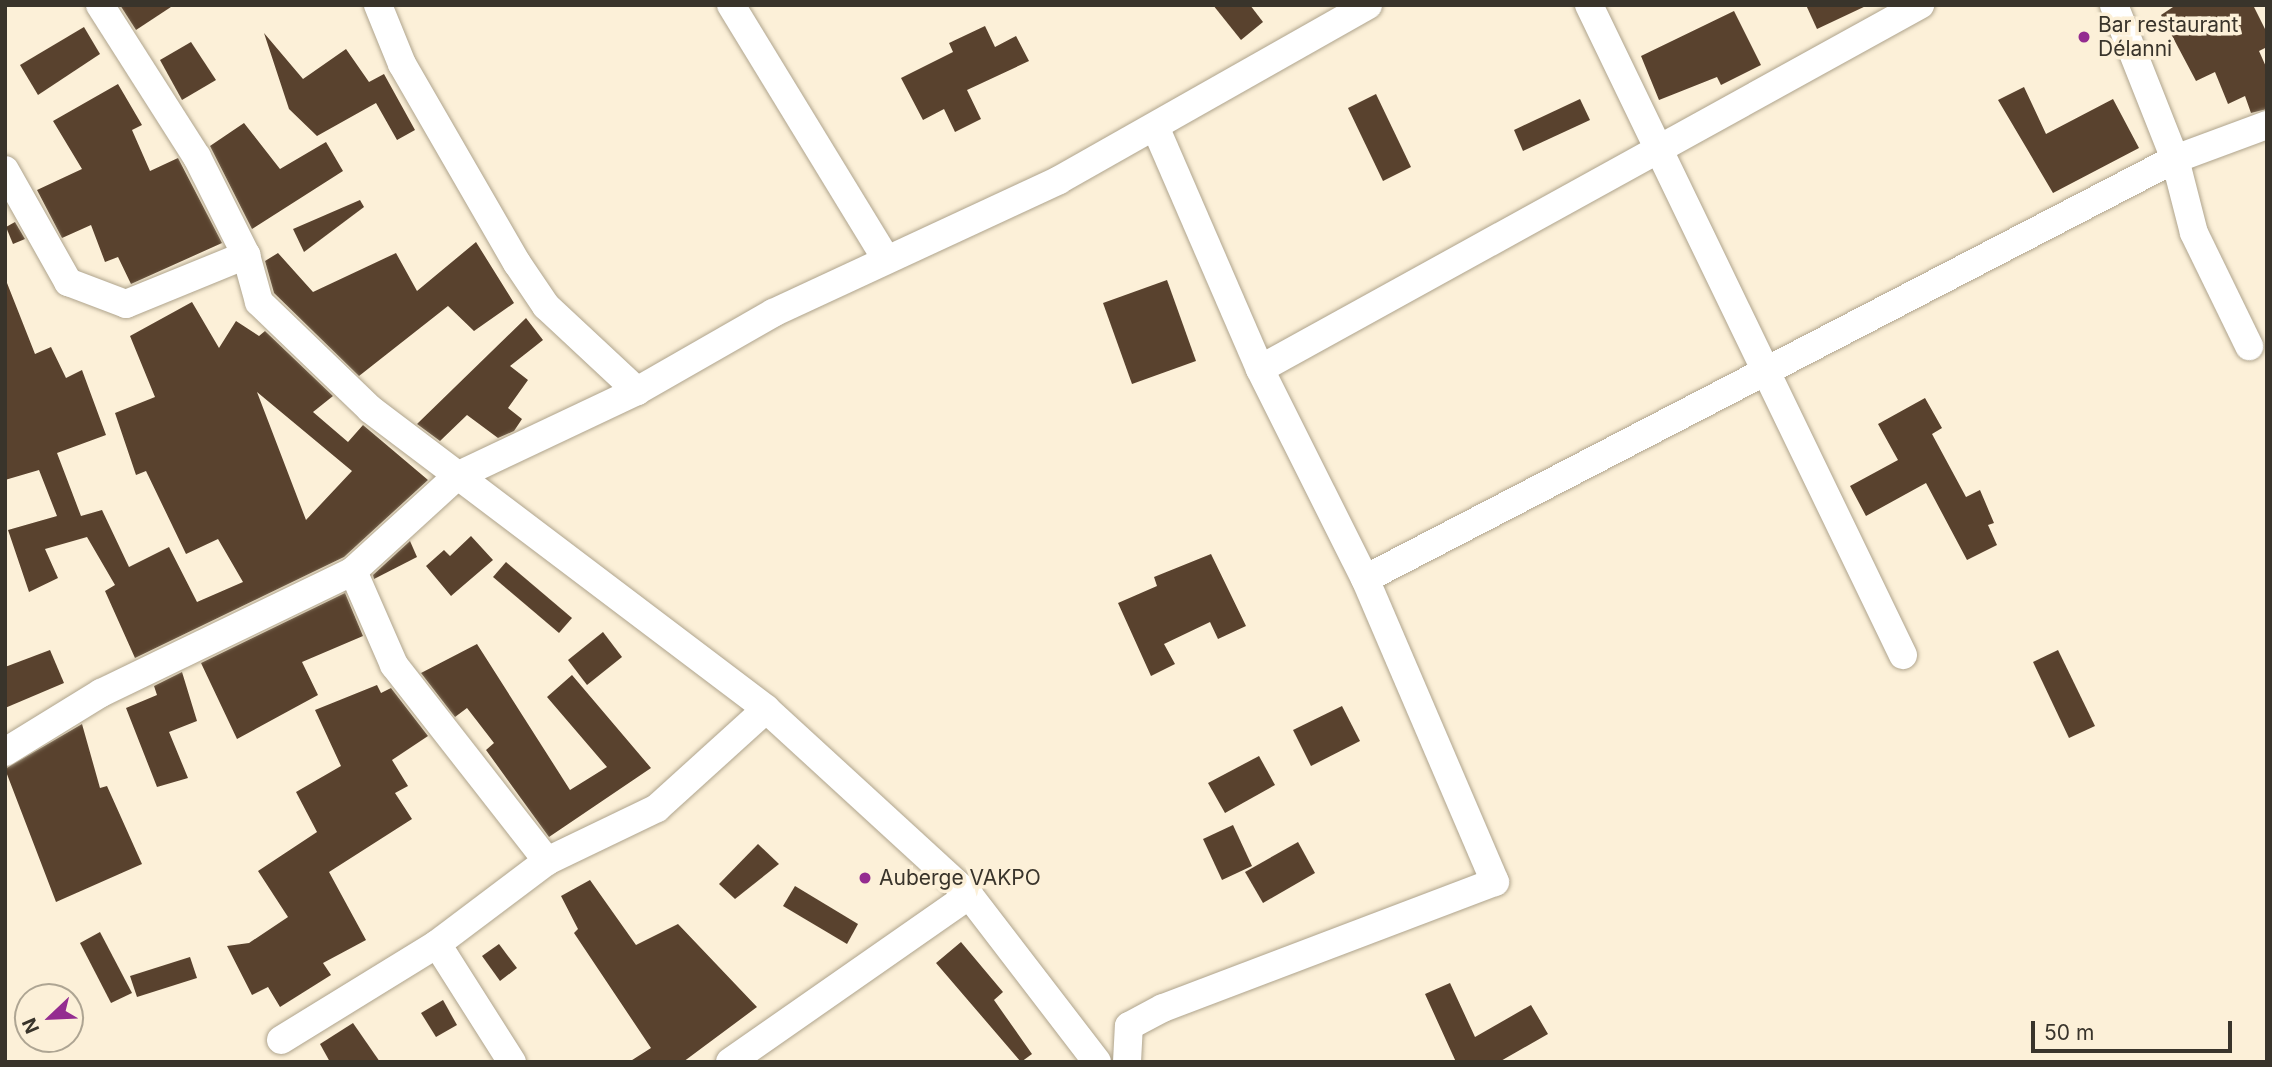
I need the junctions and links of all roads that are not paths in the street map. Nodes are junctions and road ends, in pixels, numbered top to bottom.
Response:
1 (100, 5) edge
2 (378, 5) edge
3 (731, 5) edge
4 (1368, 5) edge
5 (1589, 5) edge
6 (1920, 5) edge
7 (2114, 5) edge
8 (2267, 125) edge
9 (1156, 129) junction
10 (1658, 150) junction
11 (2175, 159) junction
12 (5, 170) edge
13 (13, 202) edge
14 (246, 255) junction
15 (886, 259) junction
16 (2249, 345) dead end
17 (1260, 369) junction
18 (1770, 370) junction
19 (637, 391) junction
20 (457, 476) junction
21 (353, 571) junction
22 (1364, 579) junction
23 (1903, 655) dead end
24 (766, 709) junction
25 (5, 752) edge
26 (547, 861) junction
27 (969, 895) junction
28 (436, 944) junction
29 (281, 1040) dead end
30 (512, 1062) edge
31 (730, 1062) edge
32 (1097, 1062) edge
33 (1127, 1062) edge

1 - 14 street
2 - 19 street
3 - 15 street
4 - 9 street
5 - 10 street
6 - 10 street
7 - 11 street
8 - 11 street
9 - 15 street
9 - 17 street
10 - 17 street
10 - 18 street
11 - 16 street
11 - 18 street
12 - 13 street
13 - 14 street
14 - 20 street
15 - 19 street
17 - 22 street
18 - 22 street
18 - 23 street
19 - 20 street
20 - 21 street
20 - 24 street
21 - 25 street
21 - 26 street
22 - 33 street
24 - 26 street
24 - 27 street
26 - 28 street
27 - 31 street
27 - 32 street
28 - 29 street
28 - 30 street

